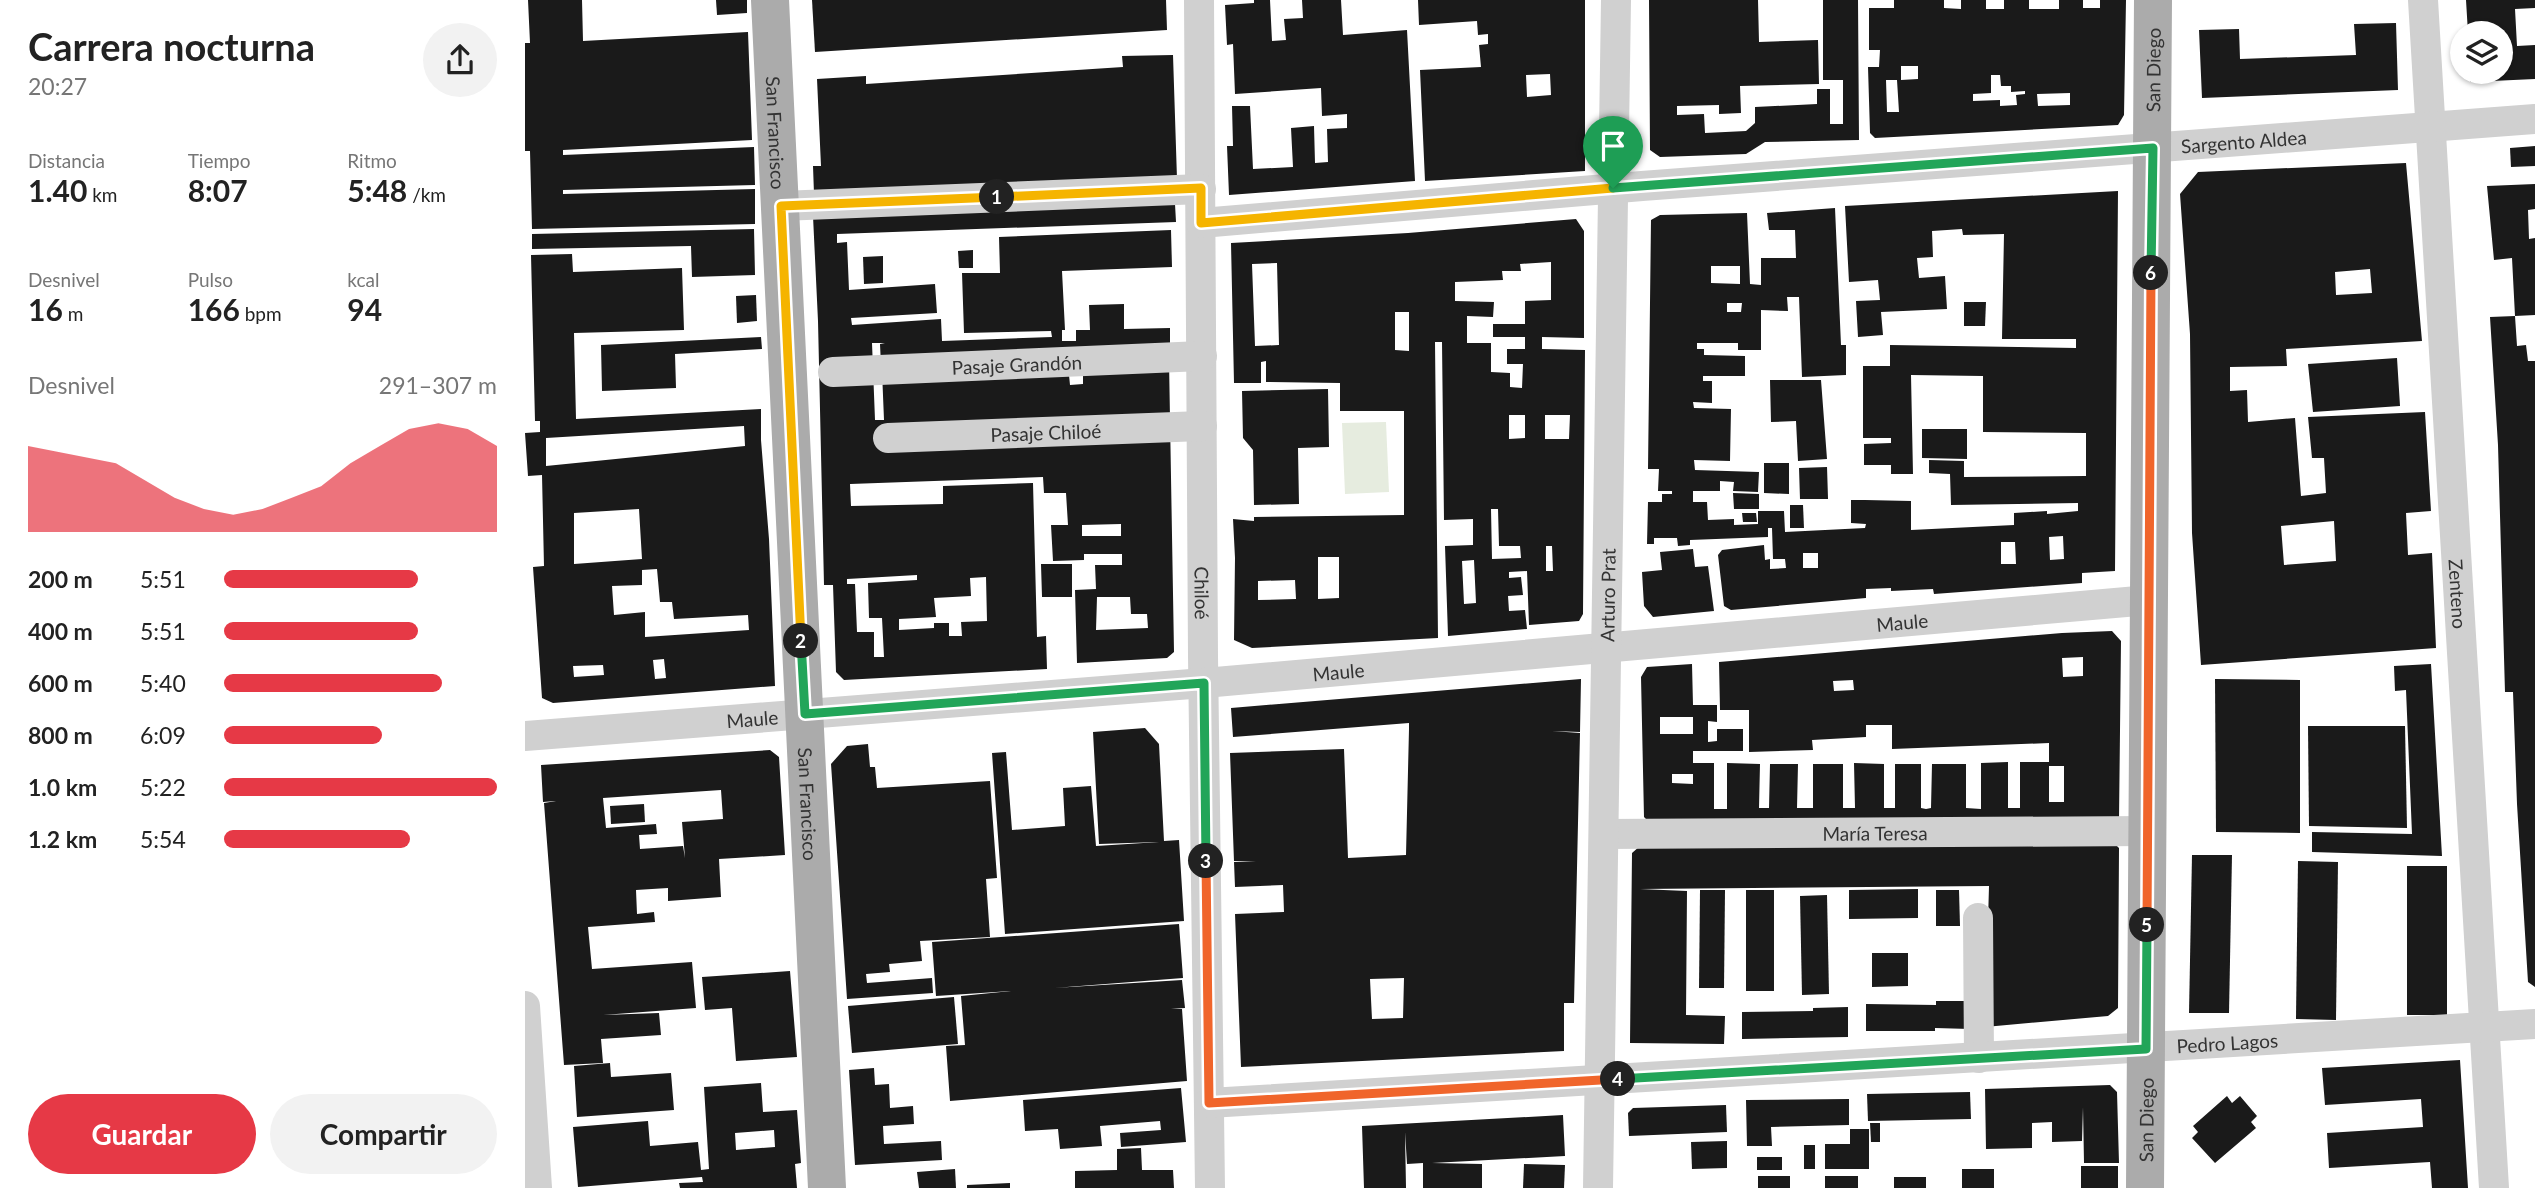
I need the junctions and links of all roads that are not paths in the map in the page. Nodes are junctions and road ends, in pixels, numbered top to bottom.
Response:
1 (770, 0) edge
2 (1199, 0) edge
3 (1616, 0) edge
4 (2153, 0) edge
5 (2423, 0) edge
6 (2535, 119) edge
7 (2431, 127) junction
8 (2153, 148) junction
9 (1201, 188) junction
10 (1613, 188) junction
11 (781, 206) junction
12 (1201, 223) junction
13 (1202, 356) junction
14 (813, 372) junction
15 (1202, 426) junction
16 (888, 438) dead end
17 (2149, 600) junction
18 (1607, 647) junction
19 (1204, 683) junction
20 (805, 714) junction
21 (525, 736) edge
22 (2147, 831) junction
23 (1604, 834) junction
24 (1979, 918) dead end
25 (525, 1006) edge
26 (2535, 1024) edge
27 (2484, 1027) junction
28 (2146, 1049) junction
29 (1979, 1058) junction
30 (1600, 1080) junction
31 (1209, 1103) junction
32 (537, 1188) edge
33 (827, 1188) edge
34 (1210, 1188) edge
35 (1598, 1188) edge
36 (2145, 1188) edge
37 (2494, 1188) edge

1 - 11 main road, San Francisco
2 - 9 street, Chiloé
3 - 10 street, Arturo Prat
4 - 8 main road, San Diego
5 - 7 street, Zenteno
6 - 7 street, Sargento Aldea
7 - 8 street, Sargento Aldea
7 - 27 street, Zenteno
8 - 10 street, Sargento Aldea
8 - 17 main road, San Diego
9 - 11 street
9 - 12 street, Chiloé
10 - 12 street, Sargento Aldea
10 - 18 street, Arturo Prat
11 - 14 main road, San Francisco
12 - 13 street, Chiloé
13 - 14 street, Pasaje Grandón
13 - 15 street, Chiloé
14 - 20 main road, San Francisco
15 - 16 street, Pasaje Chiloé
15 - 19 street, Chiloé
17 - 18 street, Maule
17 - 22 main road, San Diego
18 - 19 street, Maule
18 - 23 street, Arturo Prat
19 - 20 street, Maule
19 - 31 street, Chiloé
20 - 21 street, Maule
20 - 33 main road, San Francisco
22 - 23 street, María Teresa
22 - 28 main road, San Diego
23 - 30 street, Arturo Prat
24 - 29 street
25 - 32 street
26 - 27 street, Pedro Lagos
27 - 28 street, Pedro Lagos
27 - 37 street, Zenteno
28 - 29 street, Pedro Lagos
28 - 36 main road, San Diego
29 - 30 street, Pedro Lagos
30 - 31 street, Pedro Lagos
30 - 35 street, Arturo Prat
31 - 34 street, Chiloé

